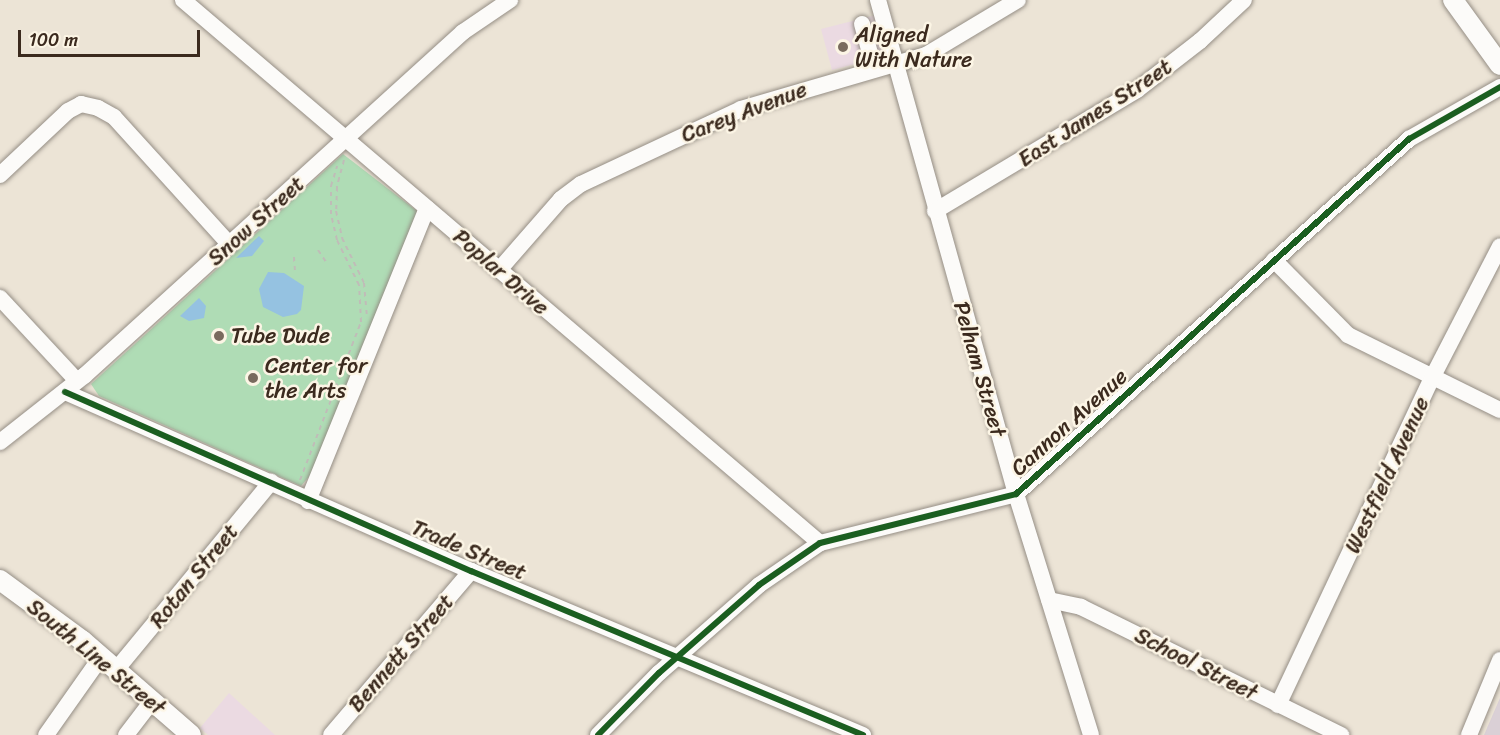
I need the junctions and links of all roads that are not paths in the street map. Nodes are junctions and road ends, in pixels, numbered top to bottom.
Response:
1 (183, 0) edge
2 (510, 0) edge
3 (878, 0) edge
4 (1018, 0) edge
5 (1244, 0) edge
6 (1452, 0) edge
7 (862, 24) dead end
8 (888, 34) junction
9 (867, 42) junction
10 (896, 62) junction
11 (1500, 65) edge
12 (874, 68) junction
13 (1500, 87) edge
14 (345, 139) junction
15 (0, 175) edge
16 (427, 208) junction
17 (935, 211) junction
18 (230, 245) junction
19 (1500, 246) edge
20 (1274, 260) junction
21 (499, 270) junction
22 (0, 298) edge
23 (1432, 378) junction
24 (71, 387) junction
25 (1500, 411) edge
26 (0, 442) edge
27 (271, 483) junction
28 (1016, 494) junction
29 (308, 501) junction
30 (820, 543) junction
31 (471, 571) junction
32 (1, 585) edge
33 (1049, 600) junction
34 (678, 656) junction
35 (1500, 660) edge
36 (109, 664) junction
37 (152, 701) junction
38 (1278, 705) junction
39 (46, 735) edge
40 (126, 735) edge
41 (191, 735) edge
42 (331, 735) edge
43 (598, 735) edge
44 (863, 735) edge
45 (1091, 735) edge
46 (1341, 735) edge
47 (1469, 735) edge

1 - 14 street, Poplar Drive
2 - 14 street, Snow Street
3 - 8 street, Pelham Street
4 - 10 street, Carey Avenue
5 - 17 street, East James Street
6 - 11 main road
7 - 9 street
8 - 9 street
8 - 10 street, Pelham Street
9 - 12 street
10 - 12 street, Carey Avenue
10 - 17 street, Pelham Street
12 - 21 street, Carey Avenue
13 - 20 street, Cannon Avenue
14 - 16 street, Poplar Drive
14 - 18 street, Snow Street
15 - 18 street
16 - 21 street, Poplar Drive
16 - 29 street
17 - 28 street, Pelham Street
18 - 24 street, Snow Street
19 - 23 street, Westfield Avenue
20 - 23 street
20 - 28 street, Cannon Avenue
21 - 30 street, Poplar Drive
22 - 24 street
23 - 25 street
23 - 38 street, Westfield Avenue
24 - 26 street, Snow Street
24 - 27 street, Trade Street
27 - 29 street, Trade Street
27 - 36 street, Rotan Street
28 - 30 street, Cannon Avenue
28 - 33 street, Pelham Street
29 - 31 street, Trade Street
30 - 34 street, Cannon Avenue
31 - 34 street, Trade Street
31 - 42 street, Bennett Street
32 - 36 main road, South Line Street
33 - 38 street, School Street
33 - 45 street, Pelham Street
34 - 43 street, Cannon Avenue
34 - 44 street, Trade Street
35 - 47 street
36 - 37 main road, South Line Street
36 - 39 street, Rotan Street
37 - 40 street
37 - 41 main road, South Line Street
38 - 46 street, School Street

